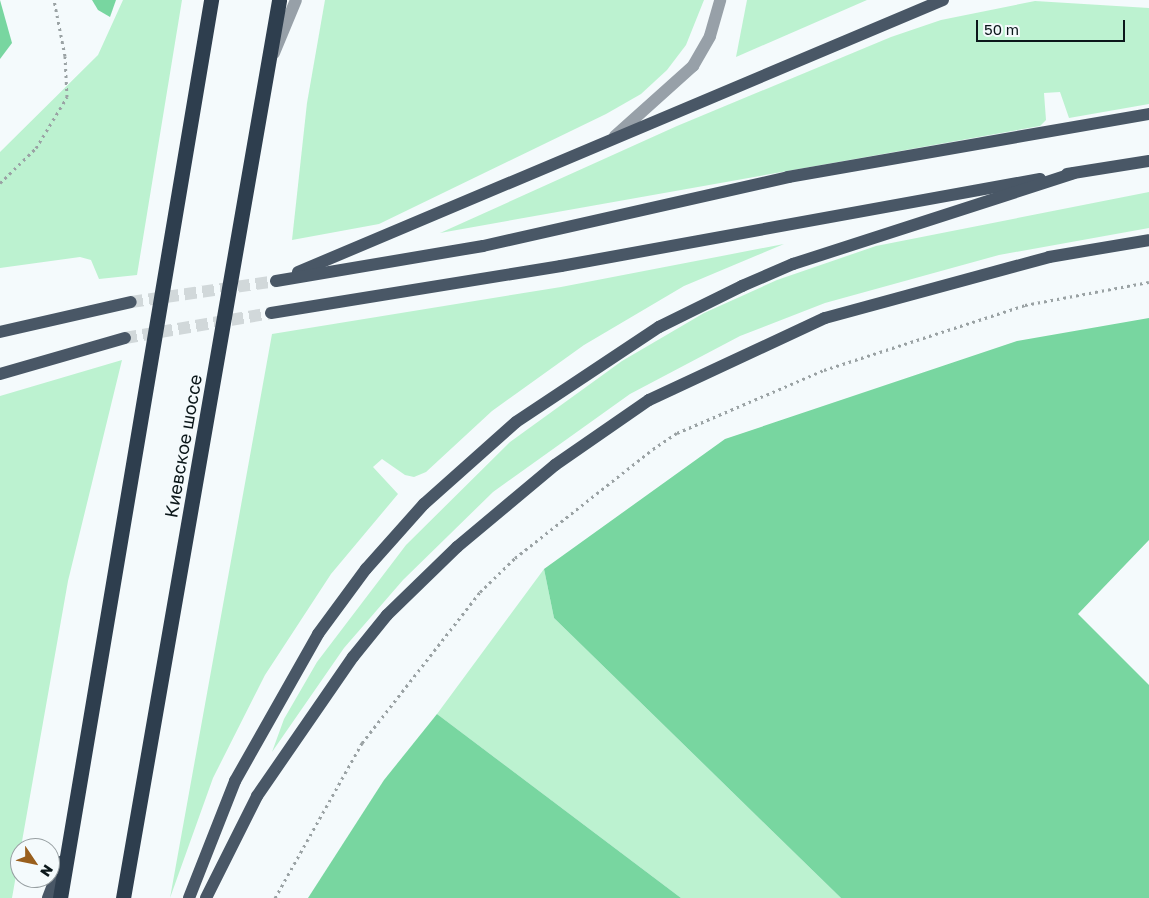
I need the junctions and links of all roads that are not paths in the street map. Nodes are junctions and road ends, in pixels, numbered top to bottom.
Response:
1 (211, 0) edge
2 (279, 0) edge
3 (296, 0) edge
4 (720, 0) edge
5 (942, 0) edge
6 (268, 70) junction
7 (1149, 114) edge
8 (615, 136) junction
9 (1149, 161) edge
10 (1074, 173) junction
11 (1149, 240) edge
12 (132, 302) tunnel mouth
13 (271, 313) tunnel mouth
14 (0, 332) edge
15 (125, 338) tunnel mouth
16 (0, 374) edge
17 (70, 844) junction
18 (48, 898) edge
19 (60, 898) edge
20 (124, 898) edge
21 (189, 898) edge
22 (206, 898) edge

1 - 17 highway
2 - 6 highway, Киевское шоссе
3 - 6 street
4 - 8 street
5 - 8 main road
6 - 20 highway, Киевское шоссе
7 - 8 main road
9 - 10 main road
10 - 13 main road
10 - 21 main road
11 - 22 main road
12 - 14 main road
15 - 16 main road
17 - 18 main road
17 - 19 highway

